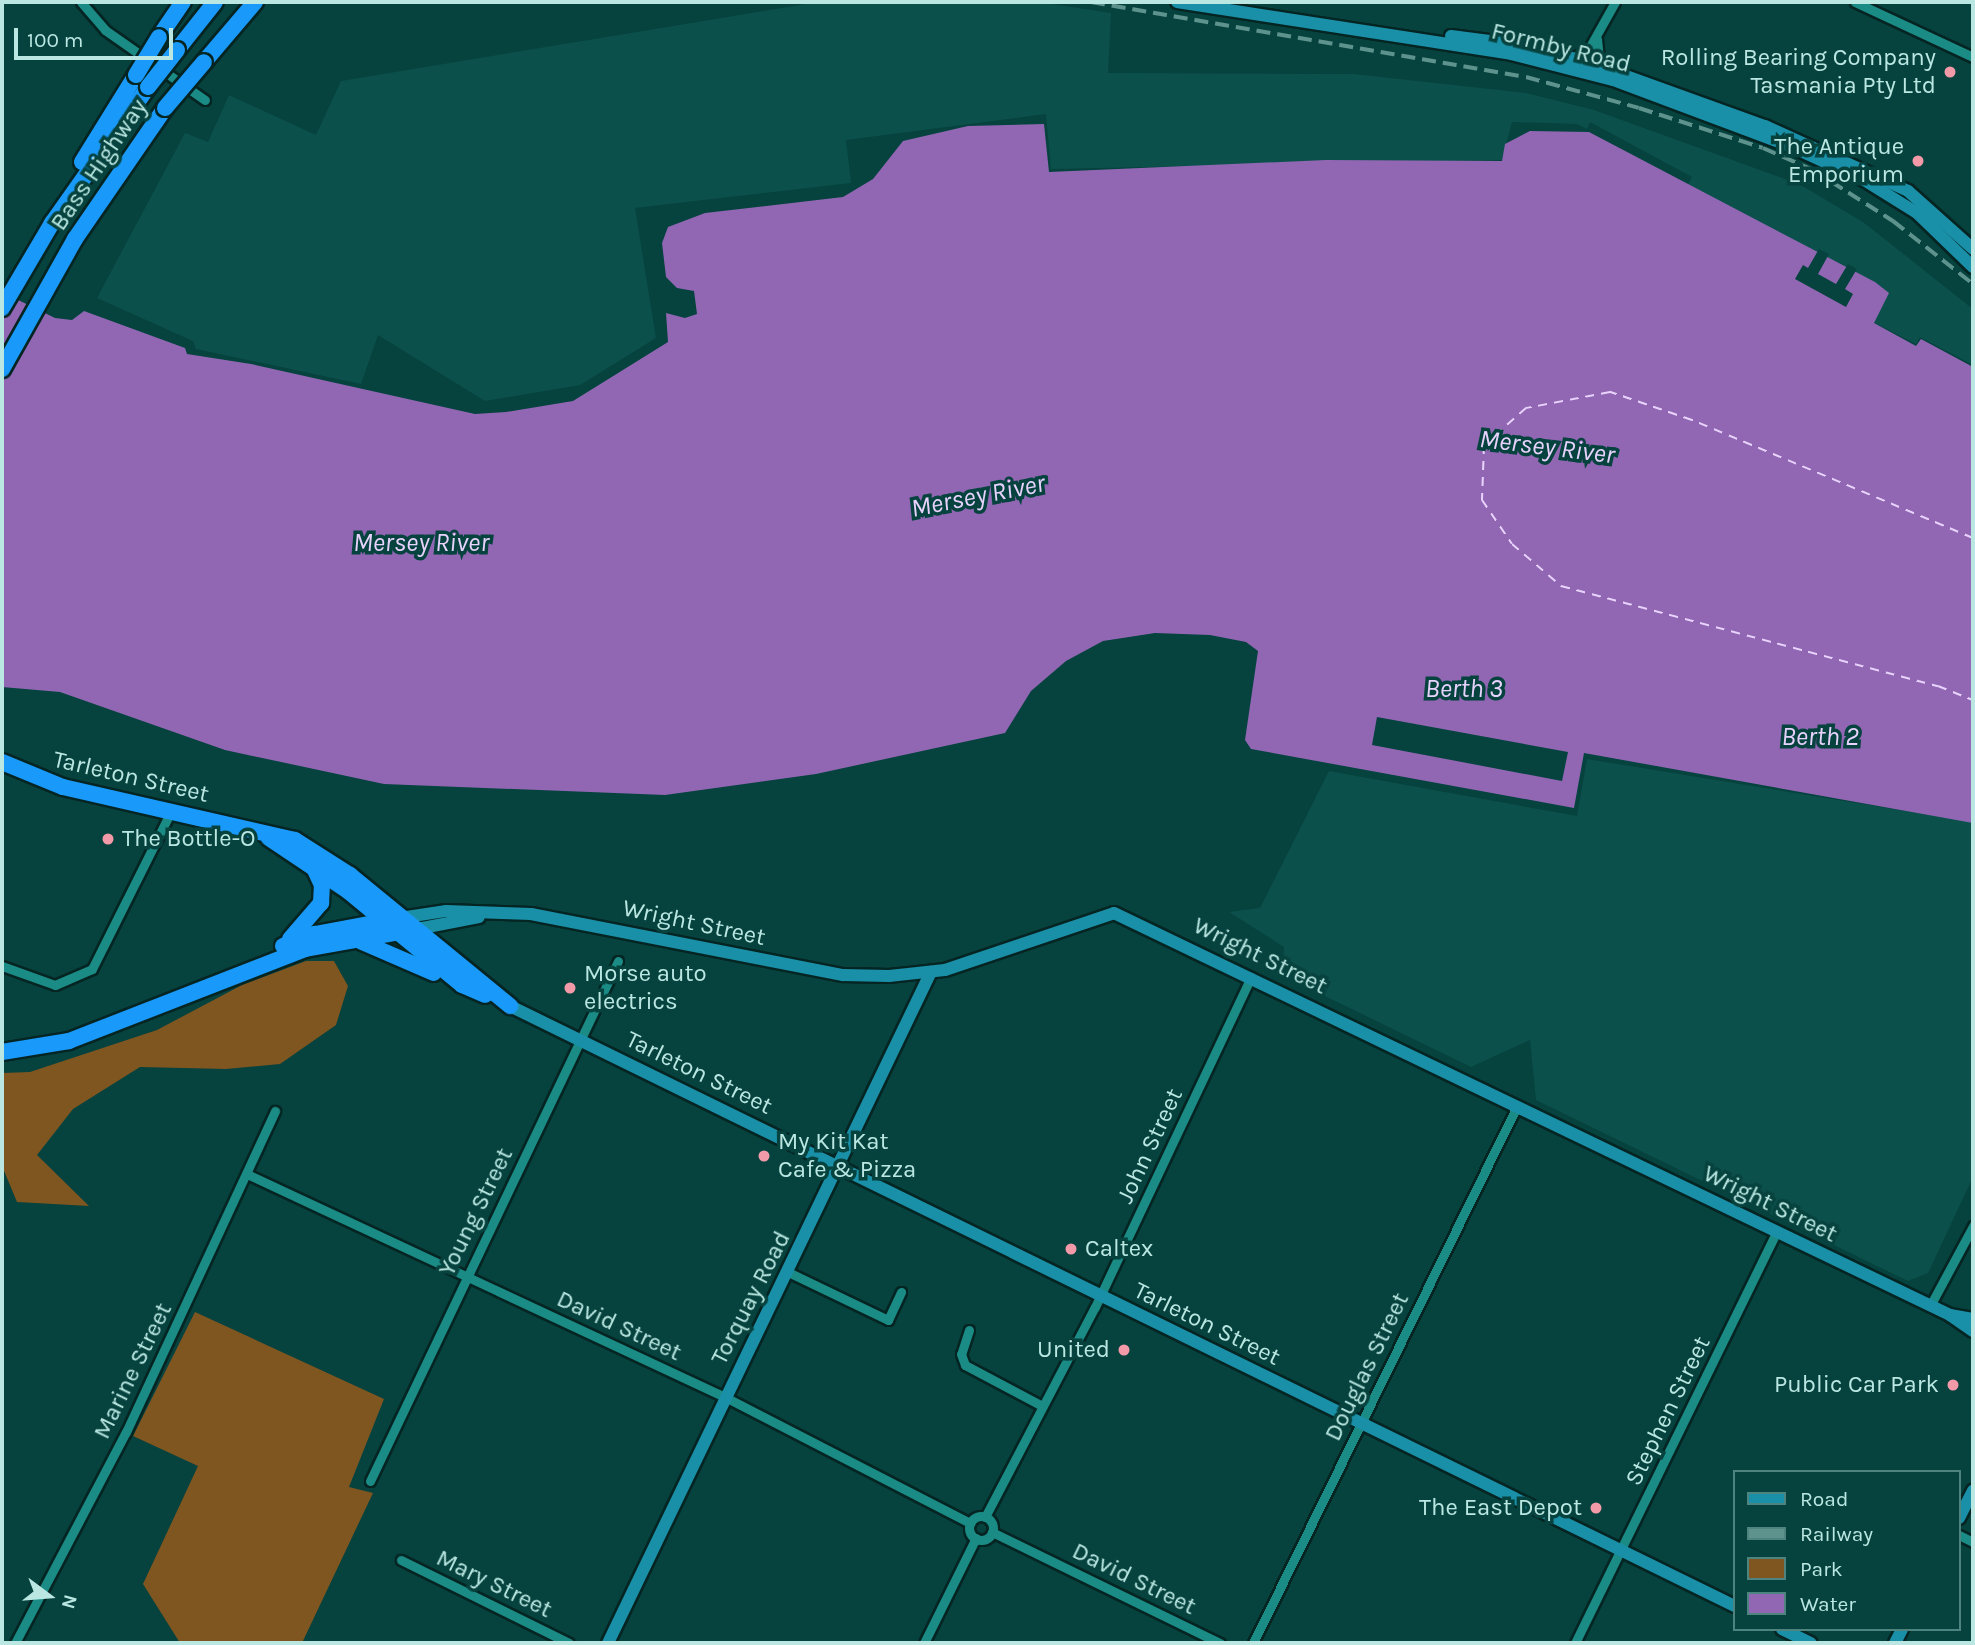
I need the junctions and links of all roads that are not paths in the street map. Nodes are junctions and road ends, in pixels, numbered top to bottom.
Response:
1 (81, 2) edge
2 (183, 2) edge
3 (215, 2) edge
4 (255, 2) edge
5 (265, 2) edge
6 (1177, 2) edge
7 (1226, 2) edge
8 (1615, 2) edge
9 (1855, 2) edge
10 (1600, 31) junction
11 (226, 38) junction
12 (1567, 56) junction
13 (1973, 57) edge
14 (1600, 66) junction
15 (205, 100) dead end
16 (1973, 249) edge
17 (1973, 267) edge
18 (15, 284) junction
19 (2, 308) edge
20 (2, 369) edge
21 (2, 762) edge
22 (171, 811) junction
23 (253, 828) junction
24 (308, 861) junction
25 (382, 922) junction
26 (403, 927) junction
27 (357, 941) junction
28 (277, 949) junction
29 (618, 961) dead end
30 (2, 966) edge
31 (239, 972) junction
32 (931, 972) junction
33 (1251, 977) junction
34 (462, 985) junction
35 (510, 1006) junction
36 (155, 1008) junction
37 (2, 1041) edge
38 (580, 1041) junction
39 (2, 1052) edge
40 (1516, 1108) junction
41 (275, 1111) dead end
42 (839, 1167) junction
43 (247, 1174) junction
44 (1973, 1226) edge
45 (1776, 1233) junction
46 (788, 1272) junction
47 (467, 1275) junction
48 (901, 1292) dead end
49 (1100, 1296) junction
50 (1930, 1306) junction
51 (1950, 1315) junction
52 (1973, 1319) edge
53 (969, 1330) dead end
54 (1973, 1331) edge
55 (724, 1397) junction
56 (1042, 1406) junction
57 (1359, 1424) junction
58 (370, 1481) dead end
59 (1973, 1490) edge
60 (1961, 1514) edge
61 (985, 1517) junction
62 (970, 1523) junction
63 (992, 1532) junction
64 (976, 1538) junction
65 (1621, 1551) junction
66 (401, 1560) dead end
67 (1734, 1606) edge
68 (1786, 1631) edge
69 (15, 1643) edge
70 (569, 1643) edge
71 (608, 1643) edge
72 (924, 1643) edge
73 (1220, 1643) edge
74 (1253, 1643) edge
75 (1575, 1643) edge
76 (1811, 1643) edge

1 - 15 street
2 - 18 highway, bridge
3 - 18 highway, Bass Highway, bridge
4 - 11 highway, Bass Highway
5 - 11 highway
6 - 17 main road, Formby Road
7 - 12 main road, Formby Road
8 - 10 street
9 - 13 street
10 - 12 street
10 - 14 street
11 - 20 highway, Bass Highway, bridge
12 - 14 main road, Formby Road
14 - 16 main road, Formby Road
18 - 19 highway, Bass Highway
21 - 22 highway, Tarleton Street
22 - 23 highway, Tarleton Street
22 - 30 street
23 - 24 highway, Tarleton Street
23 - 26 highway, Tarleton Street
24 - 25 highway, Tarleton Street
24 - 28 highway
25 - 26 highway, Tarleton Street
25 - 28 highway
26 - 27 highway
26 - 32 main road, Wright Street
26 - 34 highway, Tarleton Street
26 - 35 highway, Tarleton Street
27 - 31 highway
27 - 34 highway
28 - 31 highway
29 - 38 street, Young Street
31 - 36 highway
32 - 33 main road, Wright Street
32 - 42 main road, Torquay Road
33 - 40 main road, Wright Street
33 - 49 street, John Street
34 - 35 highway, Tarleton Street
35 - 38 main road, Tarleton Street
36 - 37 highway
36 - 39 highway
38 - 42 main road, Tarleton Street
38 - 47 street, Young Street
40 - 45 main road, Wright Street
40 - 57 street, Douglas Street
41 - 43 street, Marine Street
42 - 46 main road, Torquay Road
42 - 49 main road, Tarleton Street
43 - 47 street, David Street
43 - 69 street, Marine Street
44 - 50 street
45 - 50 main road, Wright Street
45 - 65 street, Stephen Street
46 - 48 street
46 - 55 main road, Torquay Road
47 - 55 street, David Street
47 - 58 street, Young Street
49 - 56 street, John Street
49 - 57 main road, Tarleton Street
50 - 51 main road, Wright Street
51 - 52 main road, Wright Street
51 - 54 main road, Wright Street
53 - 56 street
55 - 62 street, David Street
55 - 71 main road, Torquay Road
56 - 61 street, John Street
57 - 65 main road, Tarleton Street
57 - 74 street, Douglas Street
59 - 60 main road
61 - 62 street
61 - 63 street
62 - 64 street
63 - 64 street
63 - 73 street, David Street
64 - 72 street
65 - 67 main road, Tarleton Street
65 - 75 street, Stephen Street
66 - 70 street, Mary Street
68 - 76 main road

